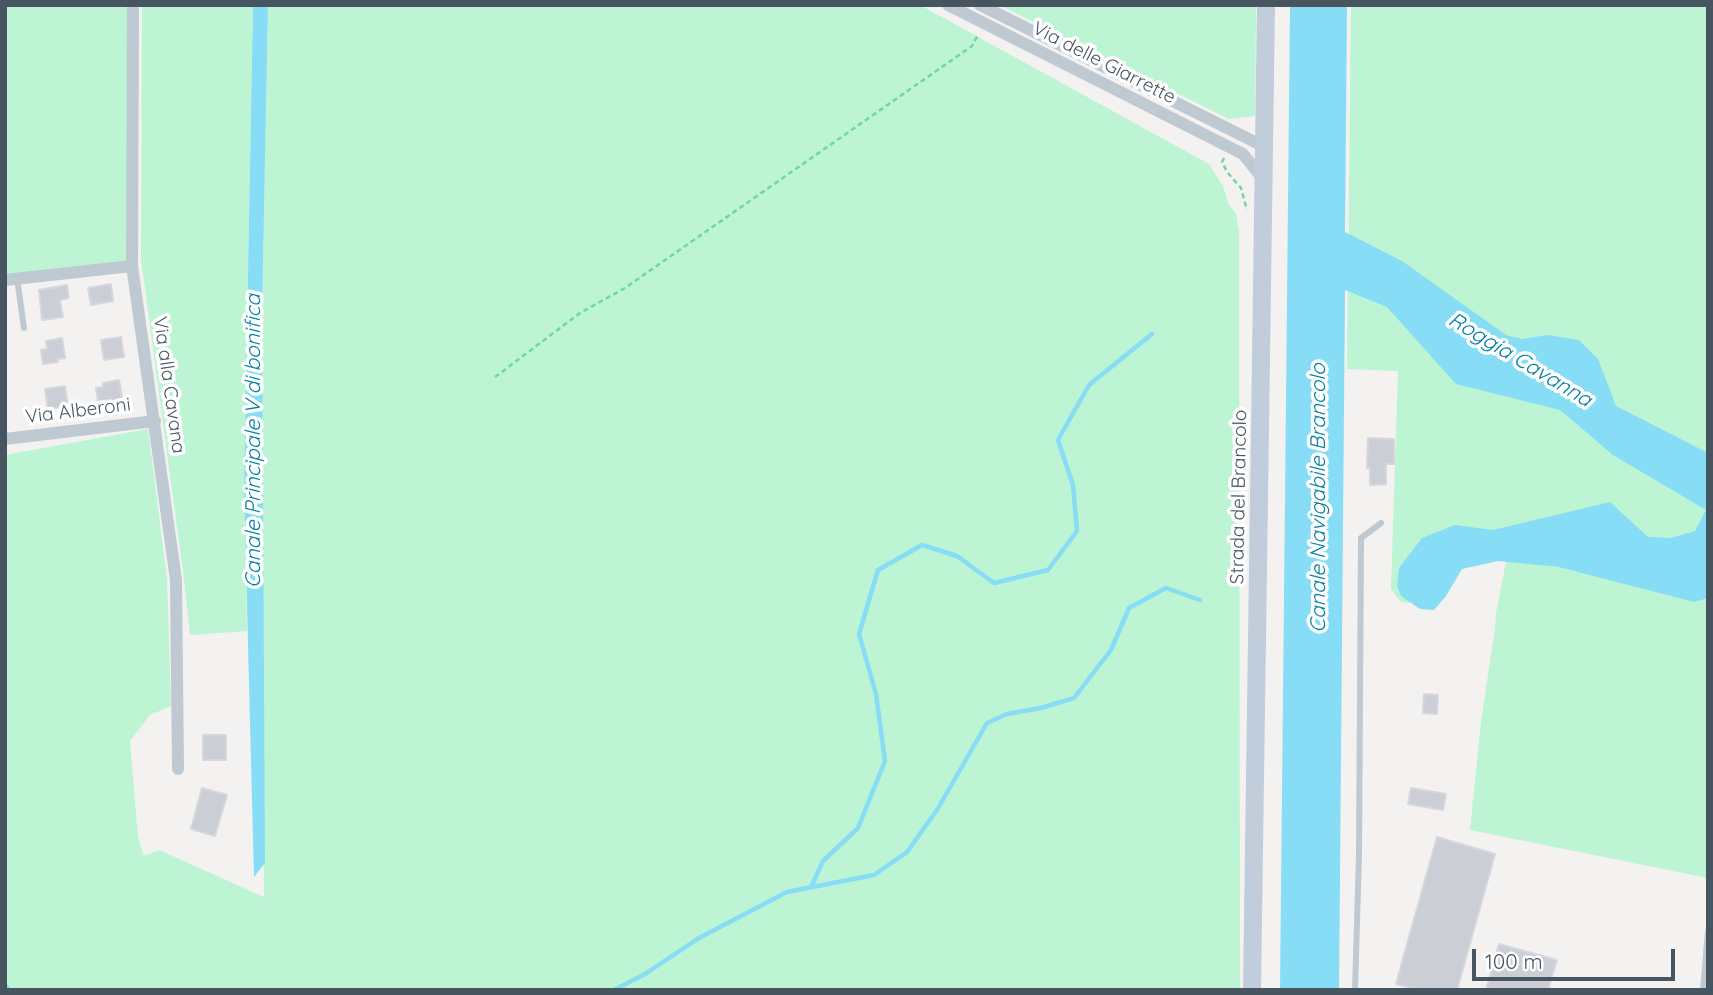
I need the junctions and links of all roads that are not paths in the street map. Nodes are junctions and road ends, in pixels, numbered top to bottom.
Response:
1 (133, 5) edge
2 (948, 5) edge
3 (980, 5) edge
4 (1266, 5) edge
5 (1265, 125) junction
6 (1244, 137) junction
7 (1265, 147) junction
8 (1265, 174) junction
9 (132, 266) junction
10 (11, 279) edge
11 (24, 328) dead end
12 (155, 421) junction
13 (5, 439) edge
14 (1381, 523) dead end
15 (178, 769) dead end
16 (1708, 931) edge
17 (1252, 990) edge
18 (1355, 990) edge
19 (1703, 990) edge

1 - 9 street, Via alla Cavana
2 - 8 street, Via delle Giarrette
3 - 6 street, Via delle Giarrette
4 - 5 street, Strada del Brancolo
5 - 6 street
5 - 7 street, Strada del Brancolo
6 - 7 street, Via delle Giarrette
7 - 8 street, Strada del Brancolo
8 - 17 street, Strada del Brancolo
9 - 10 street
9 - 12 street, Via alla Cavana
10 - 11 lane
12 - 13 street, Via Alberoni
12 - 15 street, Via alla Cavana
14 - 18 lane
16 - 19 lane

